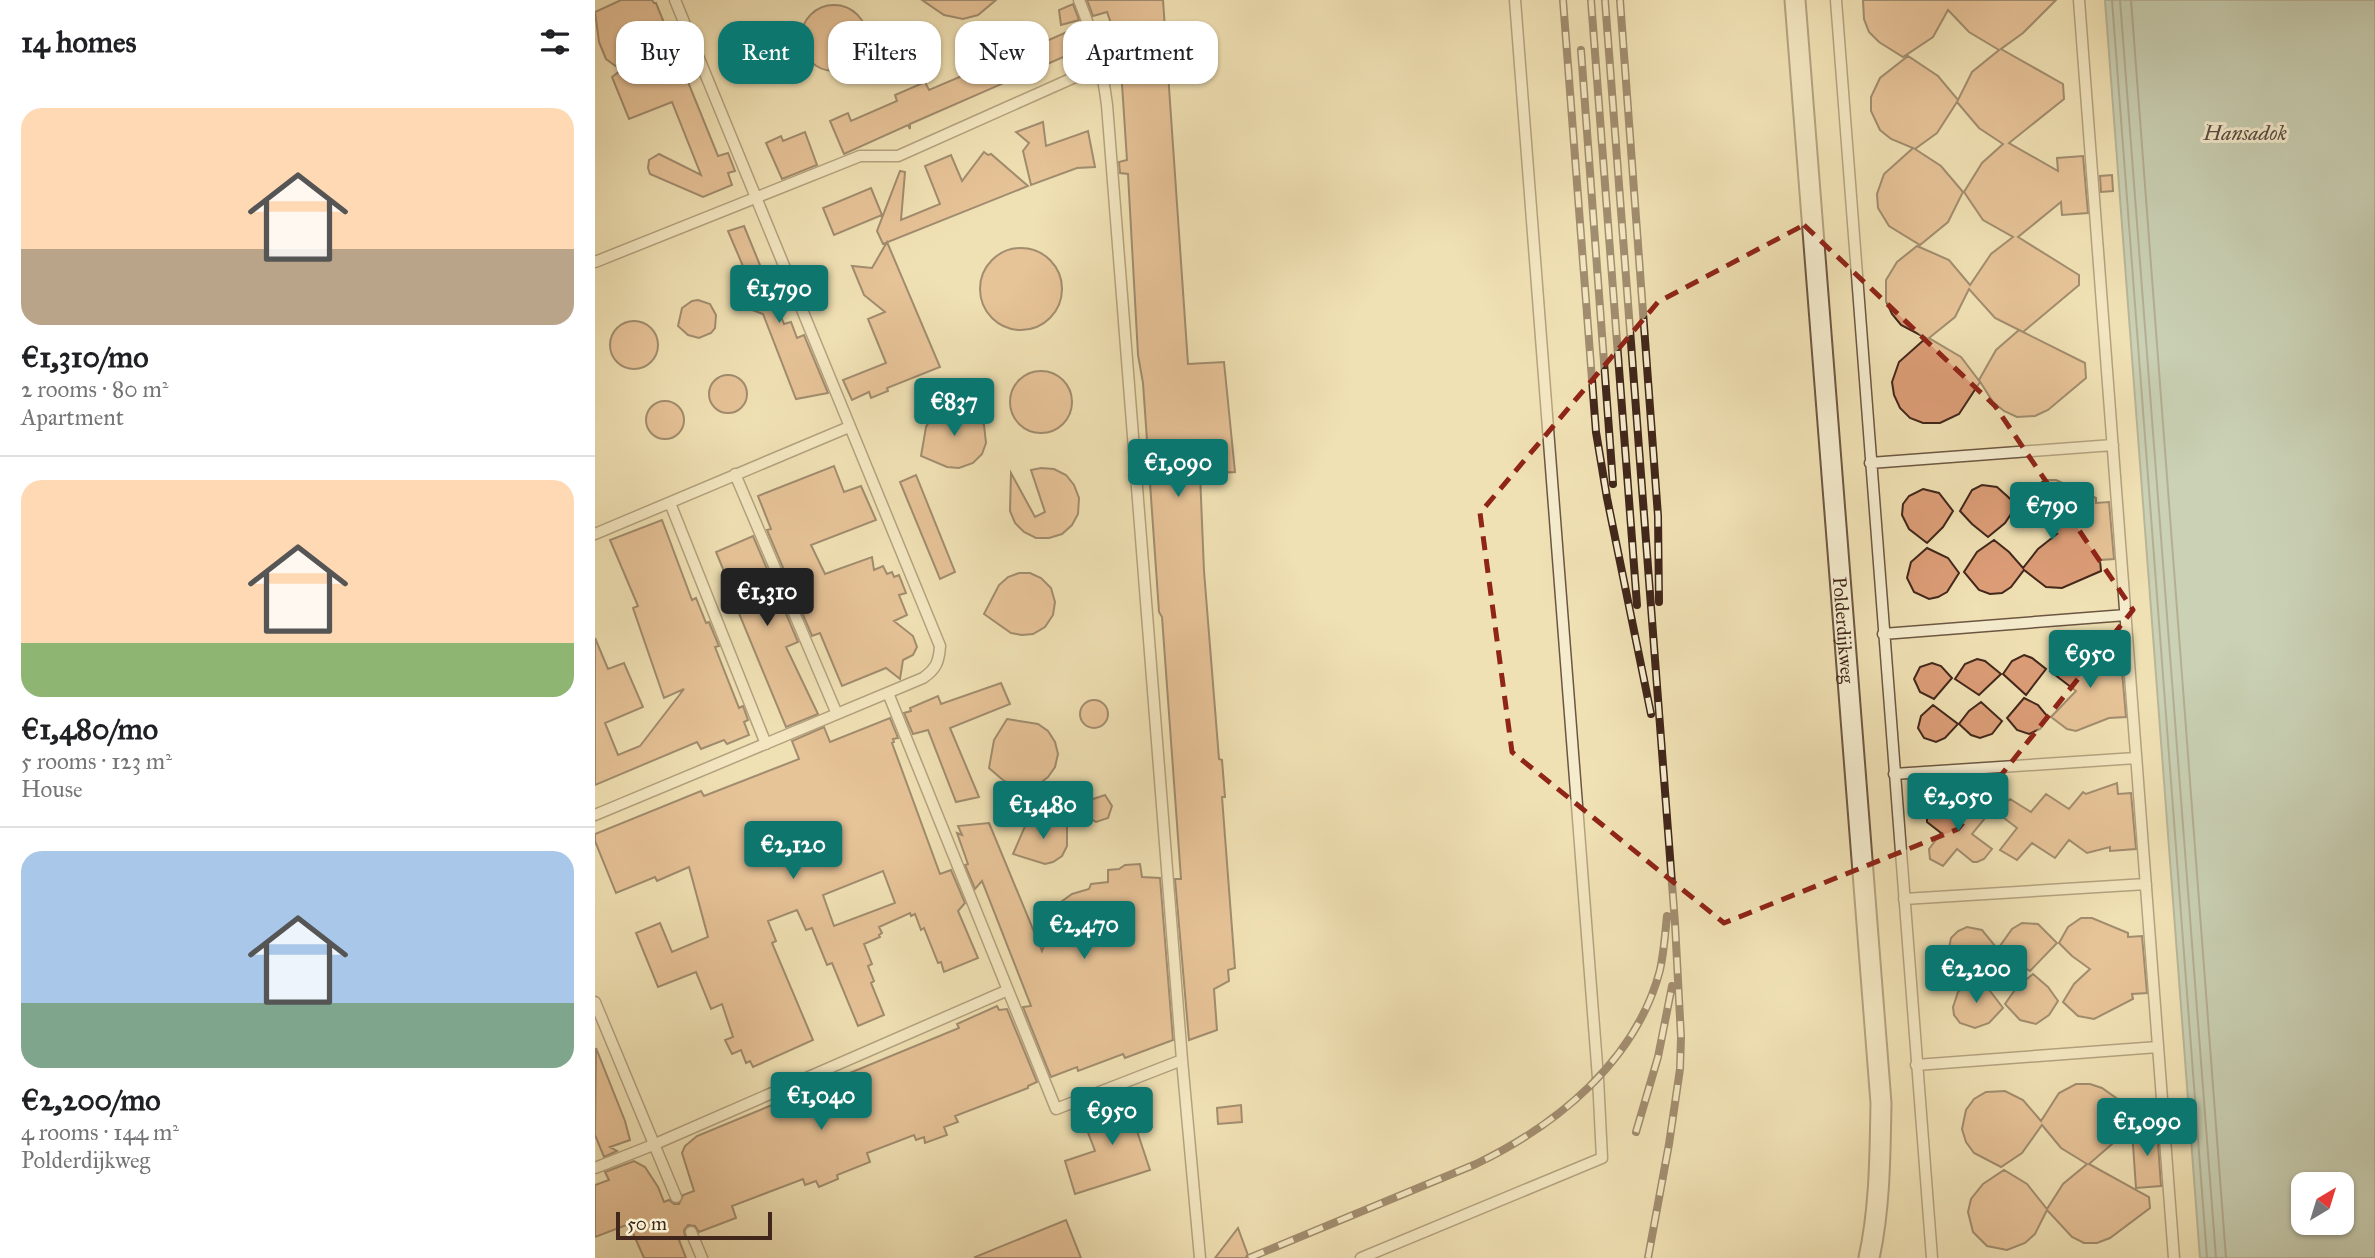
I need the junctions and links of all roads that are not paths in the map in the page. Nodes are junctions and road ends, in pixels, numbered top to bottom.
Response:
1 (675, 0) edge
2 (1079, 0) edge
3 (1515, 0) edge
4 (1795, 0) edge
5 (1836, 0) edge
6 (2079, 0) edge
7 (1087, 21) edge
8 (1063, 82) edge
9 (1104, 84) edge
10 (755, 197) junction
11 (595, 262) edge
12 (849, 426) junction
13 (2113, 445) junction
14 (1870, 463) junction
15 (735, 474) junction
16 (670, 503) junction
17 (595, 534) edge
18 (2126, 615) junction
19 (1884, 634) junction
20 (888, 693) junction
21 (837, 714) junction
22 (766, 744) junction
23 (2137, 758) junction
24 (1894, 774) junction
25 (595, 815) edge
26 (2146, 884) junction
27 (1904, 899) junction
28 (1008, 990) junction
29 (595, 1002) edge
30 (2158, 1047) junction
31 (1182, 1060) junction
32 (1916, 1065) junction
33 (653, 1145) junction
34 (595, 1168) edge
35 (676, 1197) dead end
36 (691, 1232) dead end
37 (702, 1258) edge
38 (1200, 1258) edge
39 (1361, 1258) edge
40 (1869, 1258) edge
41 (1933, 1258) edge
42 (2174, 1258) edge

1 - 10 lane
2 - 7 lane
3 - 39 lane
4 - 40 street, Polderdijkweg
5 - 14 lane
6 - 13 lane
8 - 10 lane
9 - 31 lane
10 - 11 lane
10 - 12 lane
12 - 15 lane
12 - 20 lane
13 - 14 lane
13 - 18 lane
14 - 19 lane
15 - 16 lane
15 - 21 lane
16 - 17 lane
16 - 22 lane
18 - 19 lane
18 - 23 lane
19 - 24 lane
20 - 21 lane
20 - 28 lane
21 - 22 lane
22 - 25 lane
23 - 24 lane
23 - 26 lane
24 - 27 lane
26 - 27 lane
26 - 30 lane
27 - 32 lane
28 - 31 lane
28 - 33 lane
29 - 33 lane
30 - 32 lane
30 - 42 lane
31 - 38 lane
32 - 41 lane
33 - 34 lane
33 - 35 lane
36 - 37 lane

